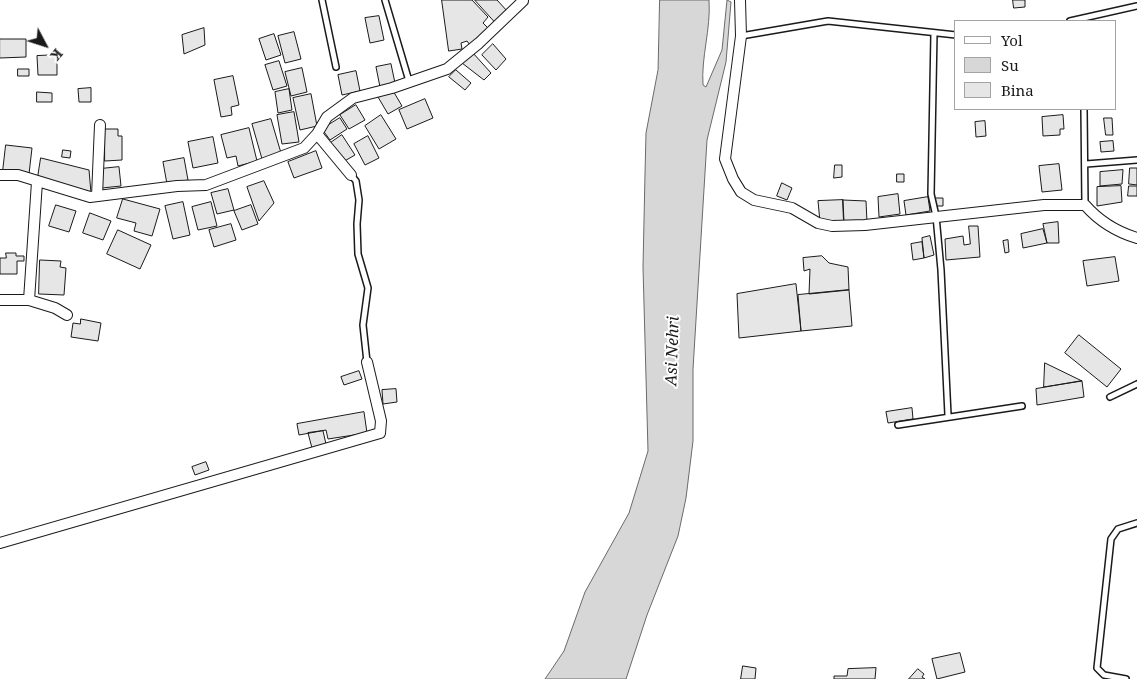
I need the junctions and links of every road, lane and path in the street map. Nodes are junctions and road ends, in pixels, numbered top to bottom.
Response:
1 (322, 0) edge
2 (385, 0) edge
3 (740, 0) edge
4 (522, 1) edge
5 (1137, 6) edge
6 (1074, 20) edge
7 (934, 33) junction
8 (954, 35) edge
9 (741, 36) junction
10 (336, 67) dead end
11 (409, 81) junction
12 (1084, 110) edge
13 (100, 125) dead end
14 (317, 134) junction
15 (1137, 160) edge
16 (1086, 164) junction
17 (0, 175) edge
18 (351, 175) joint
19 (37, 182) junction
20 (97, 196) junction
21 (1085, 205) junction
22 (936, 216) junction
23 (1137, 238) edge
24 (0, 300) edge
25 (29, 300) junction
26 (67, 315) dead end
27 (367, 362) joint
28 (1137, 384) edge
29 (1110, 396) dead end
30 (1022, 406) dead end
31 (948, 415) junction
32 (898, 425) dead end
33 (1137, 522) edge
34 (0, 544) edge
35 (1126, 679) edge

1 - 10 lane
2 - 11 lane
3 - 9 street
4 - 11 street
5 - 6 lane
7 - 8 lane
7 - 9 lane
7 - 22 lane
9 - 22 street
11 - 14 street
12 - 16 lane
13 - 20 street
14 - 18 street
14 - 20 street
15 - 16 lane
16 - 21 lane
17 - 19 street
18 - 27 lane
19 - 20 street
19 - 25 street
21 - 22 street
21 - 23 street
22 - 31 lane
24 - 25 street
25 - 26 street
27 - 34 street
28 - 29 lane
30 - 31 lane
31 - 32 lane
33 - 35 lane

